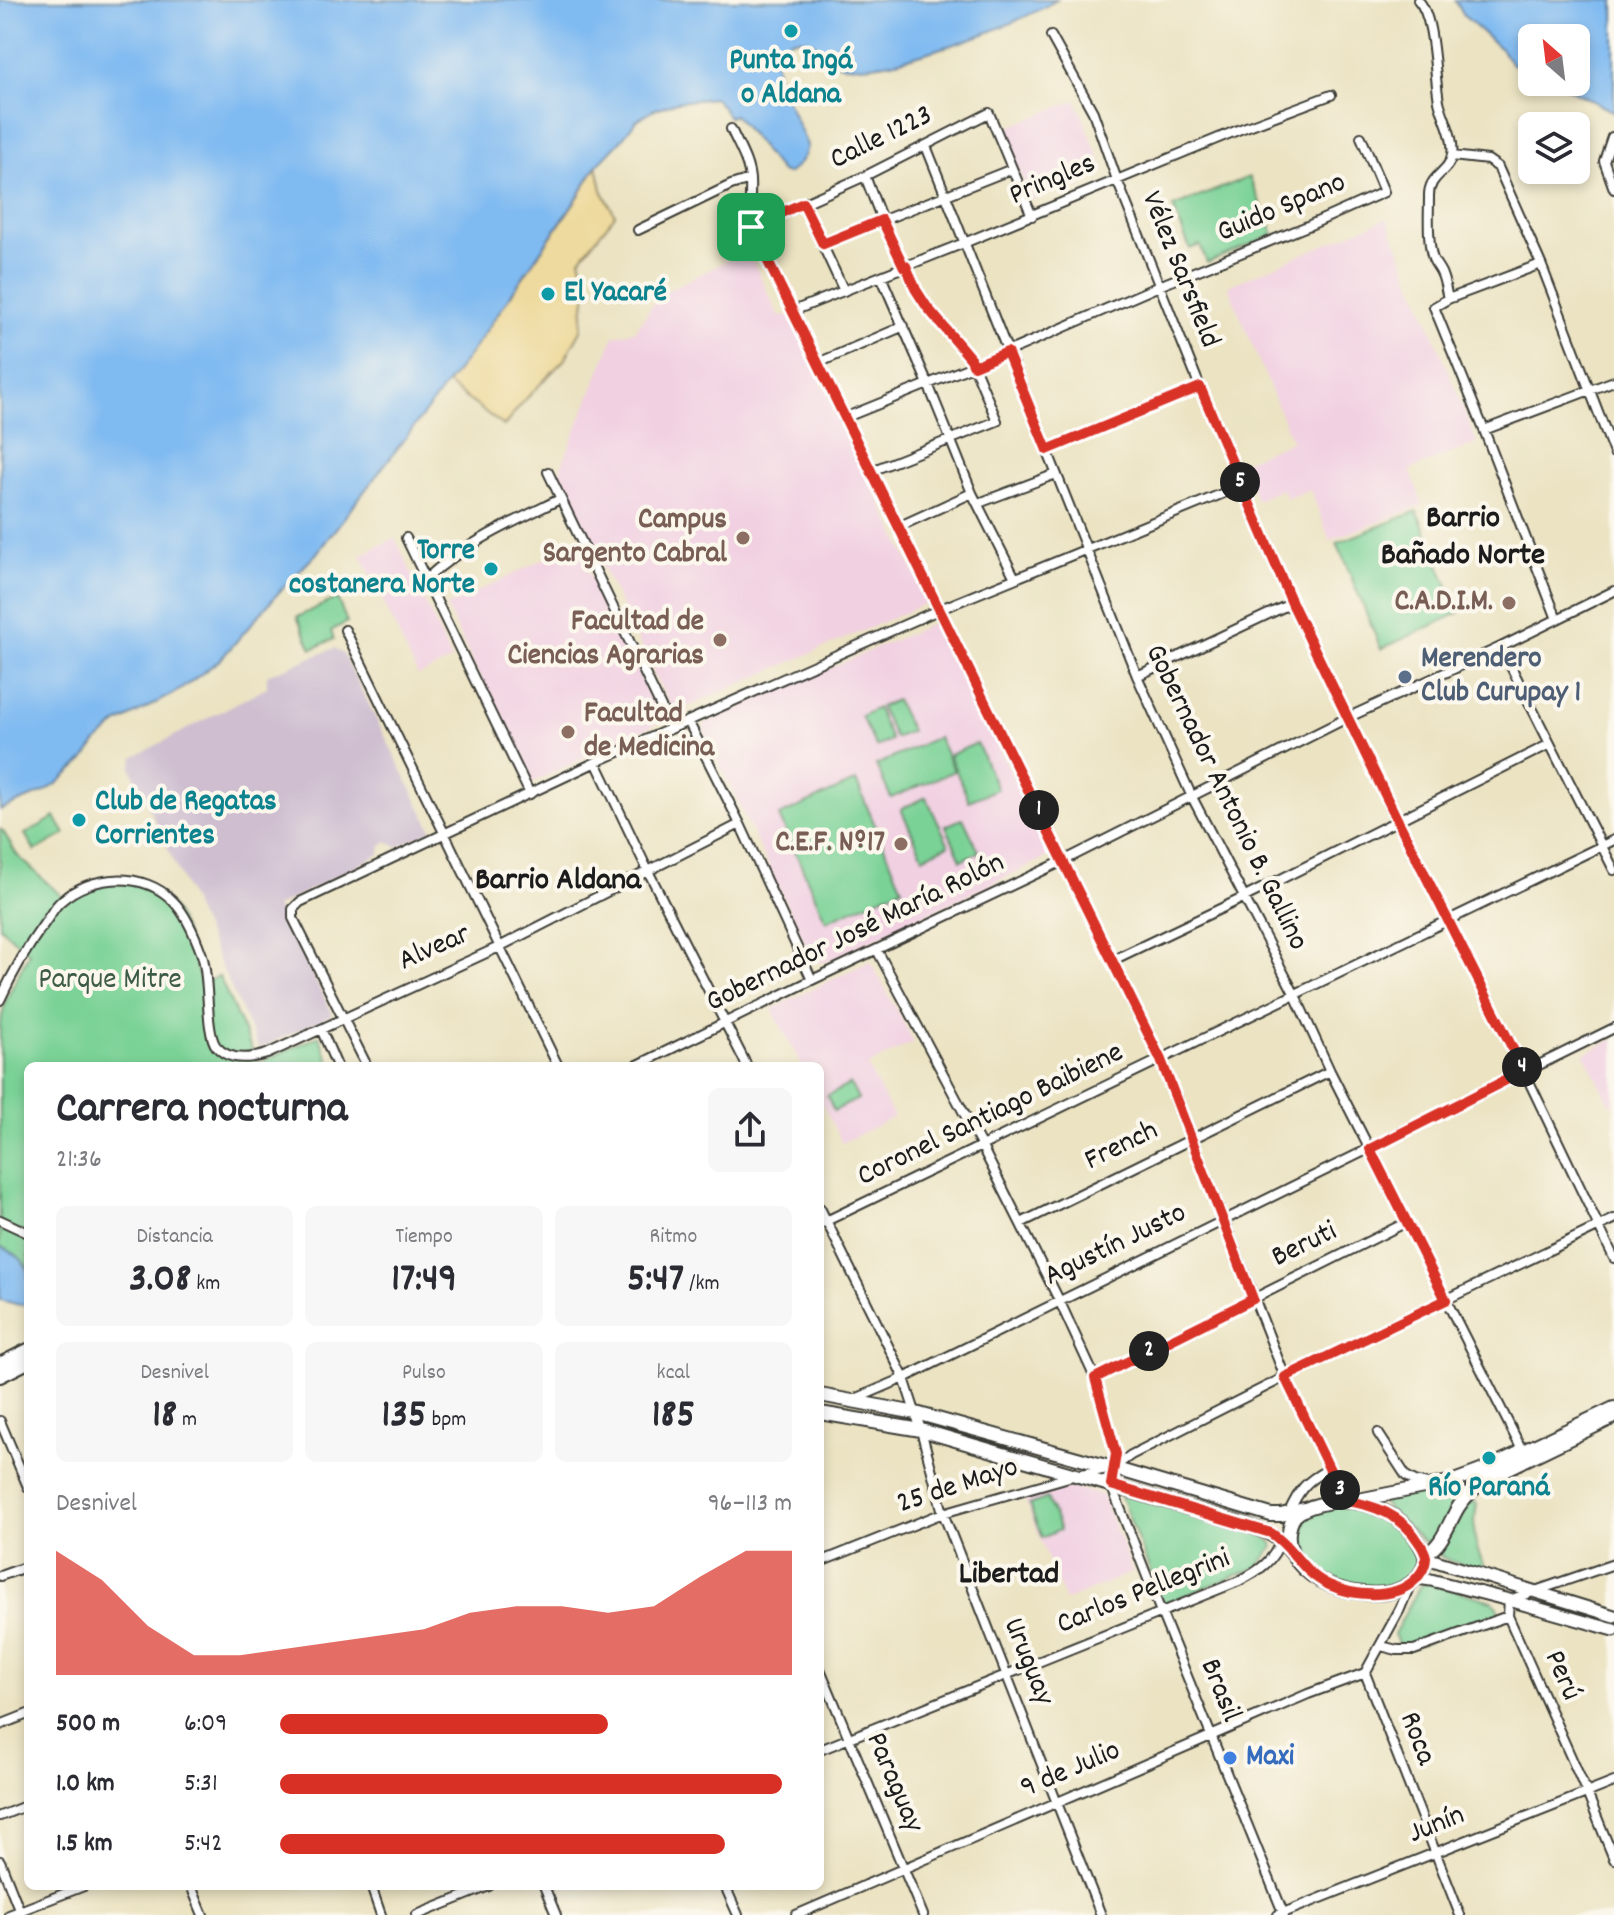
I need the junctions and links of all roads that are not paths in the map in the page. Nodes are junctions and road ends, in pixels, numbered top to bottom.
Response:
1 (1418, 0) edge
2 (1051, 36) dead end
3 (1331, 95) dead end
4 (731, 129) dead end
5 (1361, 137) dead end
6 (1612, 137) dead end
7 (926, 146) junction
8 (1452, 156) junction
9 (1012, 169) junction
10 (865, 176) junction
11 (750, 179) junction
12 (1117, 180) junction
13 (1614, 189) edge
14 (945, 195) junction
15 (803, 203) junction
16 (1032, 216) junction
17 (882, 220) junction
18 (751, 227) junction
19 (638, 230) dead end
20 (964, 243) junction
21 (823, 244) junction
22 (1541, 264) junction
23 (905, 267) junction
24 (881, 276) junction
25 (1159, 286) junction
26 (844, 291) junction
27 (1448, 299) junction
28 (793, 311) junction
29 (904, 326) junction
30 (1007, 352) junction
31 (818, 363) junction
32 (974, 366) junction
33 (1614, 381) edge
34 (928, 384) junction
35 (1200, 387) junction
36 (1591, 391) junction
37 (844, 418) junction
38 (1484, 430) junction
39 (951, 439) junction
40 (1047, 450) junction
41 (1614, 453) edge
42 (871, 471) junction
43 (548, 472) dead end
44 (1056, 474) junction
45 (1241, 486) junction
46 (972, 493) junction
47 (560, 499) junction
48 (979, 503) junction
49 (898, 527) junction
50 (406, 538) dead end
51 (1085, 549) junction
52 (1015, 578) junction
53 (426, 579) junction
54 (1614, 591) edge
55 (1292, 603) junction
56 (938, 610) junction
57 (1557, 619) junction
58 (345, 630) dead end
59 (1501, 647) junction
60 (1137, 676) junction
61 (1347, 718) junction
62 (688, 721) junction
63 (671, 728) junction
64 (1550, 744) junction
65 (596, 762) junction
66 (530, 794) junction
67 (1192, 797) junction
68 (1397, 819) junction
69 (740, 824) junction
70 (443, 834) junction
71 (1614, 840) edge
72 (1602, 846) junction
73 (1063, 861) junction
74 (1614, 870) edge
75 (648, 871) junction
76 (1245, 897) junction
77 (1447, 919) junction
78 (499, 947) junction
79 (877, 950) junction
80 (1113, 960) junction
81 (812, 980) junction
82 (1295, 995) junction
83 (0, 1000) edge
84 (343, 1018) junction
85 (724, 1023) junction
86 (1614, 1028) edge
87 (321, 1029) junction
88 (1161, 1060) junction
89 (335, 1062) edge
90 (365, 1062) edge
91 (556, 1062) edge
92 (644, 1062) edge
93 (745, 1062) edge
94 (1330, 1071) junction
95 (1524, 1071) junction
96 (1192, 1140) junction
97 (981, 1145) junction
98 (1370, 1149) junction
99 (1614, 1219) edge
100 (0, 1220) edge
101 (1223, 1221) junction
102 (1407, 1222) junction
103 (824, 1223) edge
104 (1021, 1223) junction
105 (824, 1225) edge
106 (1599, 1227) junction
107 (24, 1231) edge
108 (1614, 1258) edge
109 (1253, 1299) junction
110 (1059, 1300) junction
111 (1446, 1300) junction
112 (24, 1352) edge
113 (0, 1364) edge
114 (24, 1364) edge
115 (0, 1376) edge
116 (1285, 1377) junction
117 (904, 1378) junction
118 (1095, 1378) junction
119 (824, 1396) edge
120 (853, 1401) junction
121 (1614, 1408) edge
122 (916, 1413) junction
123 (824, 1414) edge
124 (1614, 1417) edge
125 (0, 1421) edge
126 (921, 1430) junction
127 (1378, 1433) dead end
128 (1523, 1452) junction
129 (1113, 1468) junction
130 (1329, 1469) junction
131 (1076, 1475) junction
132 (24, 1478) edge
133 (1111, 1485) junction
134 (1433, 1485) junction
135 (1348, 1501) junction
136 (1304, 1509) junction
137 (943, 1513) junction
138 (1288, 1514) junction
139 (1284, 1534) junction
140 (1426, 1556) junction
141 (824, 1560) edge
142 (1614, 1564) edge
143 (24, 1567) edge
144 (0, 1576) edge
145 (1414, 1581) junction
146 (1532, 1592) junction
147 (1509, 1600) junction
148 (1161, 1612) junction
149 (1508, 1616) junction
150 (1614, 1616) edge
151 (1614, 1630) edge
152 (1381, 1646) junction
153 (1365, 1673) junction
154 (1007, 1676) junction
155 (824, 1679) edge
156 (24, 1716) edge
157 (0, 1725) edge
158 (1212, 1736) junction
159 (848, 1738) junction
160 (824, 1748) edge
161 (1614, 1782) edge
162 (1587, 1793) junction
163 (1057, 1803) junction
164 (24, 1807) edge
165 (0, 1816) edge
166 (1435, 1853) junction
167 (1614, 1859) edge
168 (0, 1861) edge
169 (904, 1869) junction
170 (75, 1890) edge
171 (193, 1890) edge
172 (372, 1890) edge
173 (479, 1890) edge
174 (546, 1890) edge
175 (727, 1890) edge
176 (21, 1913) edge
177 (1282, 1914) edge
178 (9, 1915) edge
179 (203, 1915) edge
180 (381, 1915) edge
181 (417, 1915) edge
182 (556, 1915) edge
183 (738, 1915) edge
184 (796, 1915) edge
185 (923, 1915) edge
186 (1101, 1915) edge
187 (1460, 1915) edge

1 - 8 street
2 - 12 street, Vélez Sarsfield
3 - 12 street, Pringles
4 - 11 street
5 - 25 street, Guido Spano
6 - 13 street
7 - 9 street, Calle 1223
7 - 10 street, Calle 1223
7 - 14 street, Gobernador Antonio B. Gallino
8 - 22 street
8 - 27 street
9 - 14 street
9 - 16 street
10 - 15 street, Calle 1223
10 - 17 street
11 - 18 street
11 - 19 street
12 - 16 street, Pringles
12 - 25 street, Vélez Sarsfield
14 - 17 street
14 - 20 street, Gobernador Antonio B. Gallino
15 - 18 street, Calle 1223
15 - 21 street
16 - 20 street, Pringles
17 - 21 street
17 - 23 street
18 - 28 street
20 - 23 street, Pringles
20 - 30 street, Gobernador Antonio B. Gallino
21 - 26 street
22 - 27 street
22 - 36 street
23 - 24 street, Pringles
23 - 32 street
24 - 26 street, Pringles
24 - 29 street
25 - 30 street, Guido Spano
25 - 35 street, Vélez Sarsfield
26 - 28 street, Pringles
27 - 38 street
28 - 31 street
29 - 31 street
29 - 34 street
30 - 32 street, Guido Spano
30 - 40 street, Gobernador Antonio B. Gallino
31 - 37 street
32 - 34 street, Guido Spano
32 - 39 street
33 - 36 street
34 - 37 street, Guido Spano
34 - 39 street
35 - 40 street
35 - 45 street, Vélez Sarsfield
36 - 38 street
36 - 41 street
37 - 42 street
38 - 57 street
39 - 42 street
39 - 46 street
40 - 44 street, Gobernador Antonio B. Gallino
42 - 49 street
43 - 47 street
44 - 48 street
44 - 51 street, Gobernador Antonio B. Gallino
45 - 51 street
45 - 55 street, Vélez Sarsfield
46 - 48 street
46 - 49 street
47 - 53 street
47 - 63 street
48 - 52 street
49 - 56 street
50 - 53 street
51 - 52 street
51 - 60 street, Gobernador Antonio B. Gallino
52 - 56 street
53 - 66 street
54 - 57 street, Gobernador José María Rolón
55 - 60 street
55 - 61 street, Vélez Sarsfield
56 - 62 street
56 - 73 street
57 - 59 street, Gobernador José María Rolón
58 - 70 street
59 - 61 street, Gobernador José María Rolón
59 - 64 street
60 - 67 street, Gobernador Antonio B. Gallino
61 - 67 street, Gobernador José María Rolón
61 - 68 street, Vélez Sarsfield
62 - 63 street
62 - 69 street
63 - 65 street
64 - 68 street
64 - 72 street
65 - 66 street
65 - 75 street
66 - 70 street
67 - 73 street, Gobernador José María Rolón
67 - 76 street, Gobernador Antonio B. Gallino
68 - 76 street
68 - 77 street, Vélez Sarsfield
69 - 75 street, Alvear
69 - 81 street
70 - 78 street
70 - 84 street
71 - 72 street, Coronel Santiago Baibiene
72 - 74 street
72 - 77 street, Coronel Santiago Baibiene
73 - 79 street, Gobernador José María Rolón
73 - 80 street
75 - 78 street, Alvear
75 - 85 street
76 - 80 street
76 - 82 street, Gobernador Antonio B. Gallino
77 - 82 street, Coronel Santiago Baibiene
77 - 95 street, Vélez Sarsfield
78 - 84 street, Alvear
78 - 91 street
79 - 81 street, Gobernador José María Rolón
79 - 97 street
80 - 88 street
81 - 85 street, Gobernador José María Rolón
82 - 88 street, Coronel Santiago Baibiene
82 - 94 street, Gobernador Antonio B. Gallino
83 - 87 street, Alvear
84 - 87 street, Alvear
84 - 90 street
85 - 92 street, Gobernador José María Rolón
85 - 93 street
86 - 95 street, Agustín Justo
87 - 89 street
88 - 96 street
88 - 97 street, Coronel Santiago Baibiene
94 - 96 street, French
94 - 98 street, Gobernador Antonio B. Gallino
95 - 98 street, Agustín Justo
95 - 106 street, Vélez Sarsfield
96 - 101 street
96 - 104 street, French
97 - 103 street, Coronel Santiago Baibiene
97 - 104 street
98 - 101 street, Agustín Justo
98 - 102 street, Gobernador Antonio B. Gallino
99 - 106 street
100 - 107 street
101 - 109 street
101 - 110 street, Agustín Justo
102 - 109 street, Beruti
102 - 111 street, Gobernador Antonio B. Gallino
104 - 110 street
105 - 117 street, Uruguay
106 - 108 street, Vélez Sarsfield
106 - 111 street
109 - 116 street
109 - 118 street, Beruti
110 - 117 street, Agustín Justo
110 - 118 street
111 - 116 street
111 - 128 street, Gobernador Antonio B. Gallino
112 - 113 main road
114 - 115 main road
116 - 129 street
116 - 130 street
117 - 120 street, Agustín Justo
117 - 122 street, Uruguay
118 - 129 street
119 - 120 main road
120 - 122 main road
121 - 128 main road
122 - 126 street, Uruguay
122 - 129 main road
123 - 126 main road
124 - 140 main road
125 - 132 street
126 - 131 main road
126 - 137 street, Uruguay
127 - 134 street
128 - 134 main road
129 - 131 street, 25 de Mayo
129 - 133 street
129 - 138 main road
130 - 135 street
130 - 138 street
131 - 133 main road
131 - 137 street, 25 de Mayo
133 - 139 main road
133 - 148 street, Brasil
134 - 135 main road
135 - 136 main road
135 - 140 main road
136 - 138 main road
136 - 139 main road
137 - 141 street, 25 de Mayo
137 - 154 street, Uruguay
139 - 145 main road
139 - 148 street, Carlos Pellegrini
140 - 145 main road
140 - 146 main road
142 - 146 street
143 - 144 street
145 - 147 main road
145 - 152 street
146 - 147 street
146 - 150 main road
147 - 149 street, Perú
147 - 151 main road
148 - 154 street, Carlos Pellegrini
148 - 158 street, Brasil
149 - 152 street
149 - 162 street, Perú
152 - 153 street
153 - 158 street, 9 de Julio
153 - 166 street, Roca
154 - 159 street, Carlos Pellegrini
154 - 163 street, Uruguay
155 - 159 street, Paraguay
156 - 157 street
158 - 163 street, 9 de Julio
158 - 177 street, Brasil
159 - 160 street, Carlos Pellegrini
159 - 169 street, Paraguay
161 - 162 street, Junín
162 - 166 street, Junín
162 - 167 street, Perú
163 - 169 street, 9 de Julio
163 - 186 street, Uruguay
164 - 165 street
166 - 177 street, Junín
166 - 187 street, Roca
168 - 176 street
169 - 184 street, 9 de Julio
169 - 185 street, Paraguay
170 - 176 street
171 - 179 street
172 - 180 street
173 - 181 street
174 - 182 street
175 - 183 street
176 - 178 street

